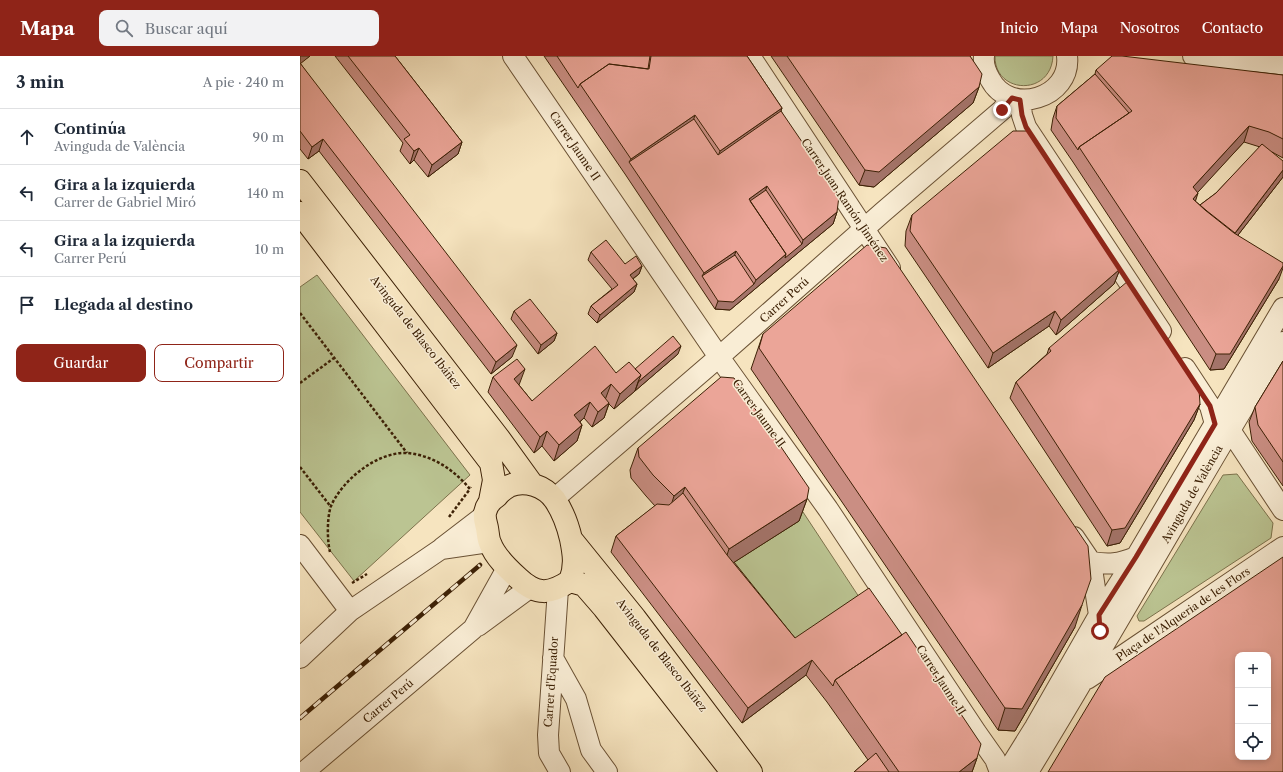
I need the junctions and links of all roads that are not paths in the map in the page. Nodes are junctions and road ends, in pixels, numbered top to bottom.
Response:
1 (513, 56) edge
2 (750, 56) edge
3 (984, 56) edge
4 (1193, 56) edge
5 (1068, 57) edge
6 (1283, 66) edge
7 (1016, 99) junction
8 (300, 181) edge
9 (300, 213) edge
10 (863, 229) junction
11 (900, 282) edge
12 (1283, 308) edge
13 (1283, 342) edge
14 (719, 357) junction
15 (1222, 427) junction
16 (532, 484) junction
17 (554, 499) junction
18 (487, 508) junction
19 (1283, 510) edge
20 (1064, 523) edge
21 (571, 540) junction
22 (489, 542) junction
23 (300, 545) edge
24 (1283, 547) edge
25 (441, 549) junction
26 (1136, 557) junction
27 (1091, 562) junction
28 (507, 568) junction
29 (564, 585) junction
30 (531, 587) junction
31 (350, 611) junction
32 (1099, 615) junction
33 (473, 629) junction
34 (1102, 648) junction
35 (300, 658) edge
36 (553, 658) junction
37 (1083, 681) junction
38 (304, 772) edge
39 (560, 772) edge
40 (607, 772) edge
41 (732, 772) edge
42 (751, 772) edge
43 (1000, 772) edge
44 (1007, 772) edge
45 (1028, 772) edge

1 - 14 street, Carrer Jaume II
2 - 10 street, Carrer Juan Ramón Jiménez
3 - 7 street
4 - 6 street
5 - 7 street
7 - 10 street, Carrer Perú
7 - 15 street
8 - 16 main road, Avinguda de Blasco Ibáñez
9 - 18 main road, Avinguda de Blasco Ibáñez
10 - 11 street, Carrer Juan Ramón Jiménez
10 - 14 street, Carrer Perú
12 - 15 street, Avinguda de València
13 - 15 street, Avinguda de València
14 - 17 street, Carrer Perú
14 - 43 street, Carrer Jaume II
15 - 19 street
15 - 26 street, Avinguda de València
15 - 34 street, Avinguda de València
16 - 17 main road
16 - 18 main road
17 - 21 main road
18 - 22 main road
18 - 25 street
20 - 27 street
21 - 29 main road
21 - 42 main road, Avinguda de Blasco Ibáñez
22 - 25 street
22 - 28 main road
23 - 31 street
24 - 37 street, Plaça de l'Alqueria de les Flors
25 - 31 street
26 - 27 street
26 - 32 street, Avinguda de València
27 - 32 street
28 - 30 main road
28 - 33 street, Carrer Perú
29 - 30 main road
29 - 36 street, Carrer d'Equador
29 - 41 main road, Avinguda de Blasco Ibáñez
30 - 33 street, Carrer Perú
31 - 35 street
32 - 34 street
32 - 44 street, Avinguda de València
33 - 38 street, Carrer Perú
34 - 37 street, Avinguda de València
36 - 39 street, Carrer d'Equador
36 - 40 street
37 - 45 street, Avinguda de València

